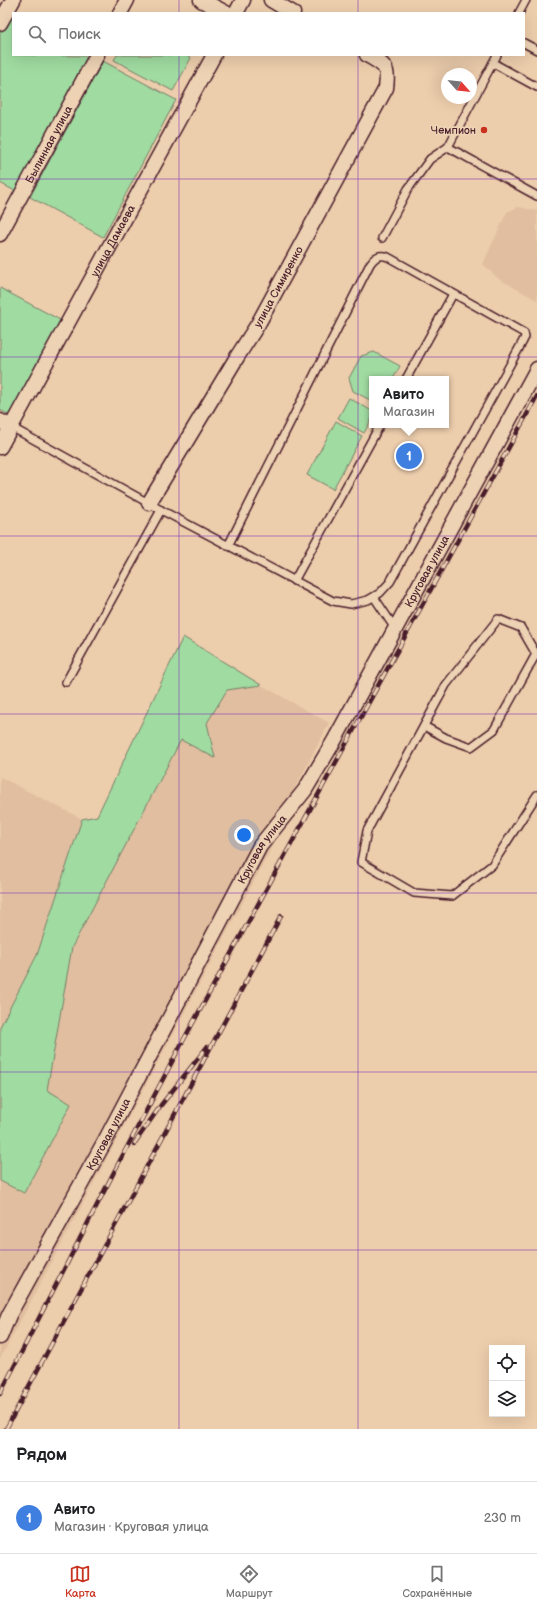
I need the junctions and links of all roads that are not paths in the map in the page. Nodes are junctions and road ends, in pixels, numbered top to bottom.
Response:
1 (13, 0) edge
2 (127, 0) edge
3 (201, 0) edge
4 (243, 0) edge
5 (271, 0) edge
6 (526, 0) edge
7 (121, 12) edge
8 (224, 12) edge
9 (237, 12) edge
10 (292, 12) edge
11 (520, 12) edge
12 (0, 23) edge
13 (525, 44) edge
14 (537, 50) edge
15 (96, 56) edge
16 (213, 56) edge
17 (369, 56) edge
18 (496, 56) edge
19 (493, 63) junction
20 (537, 87) edge
21 (448, 147) junction
22 (537, 196) edge
23 (0, 234) edge
24 (382, 238) dead end
25 (454, 294) junction
26 (537, 369) edge
27 (408, 376) edge
28 (6, 424) edge
29 (378, 428) edge
30 (0, 446) edge
31 (155, 507) junction
32 (228, 546) junction
33 (294, 581) junction
34 (374, 597) junction
35 (396, 630) junction
36 (66, 682) dead end
37 (424, 726) junction
38 (537, 795) edge
39 (0, 1337) edge

1 - 12 street
2 - 7 street
3 - 8 street
4 - 9 street
5 - 10 street
6 - 11 lane
13 - 14 lane
15 - 23 street, Былинная улица
16 - 28 street, улица Дамаева
17 - 31 street, улица Симиренко
18 - 19 lane
19 - 20 lane
19 - 21 lane
21 - 22 lane
21 - 24 lane
25 - 27 lane
25 - 32 lane
25 - 34 lane
26 - 35 street, Круговая улица
28 - 30 street, улица Дамаева
28 - 31 lane
29 - 33 lane
31 - 32 lane
31 - 36 lane
32 - 33 lane
33 - 34 lane
34 - 35 lane
35 - 39 street, Круговая улица
37 - 37 lane
37 - 38 lane

